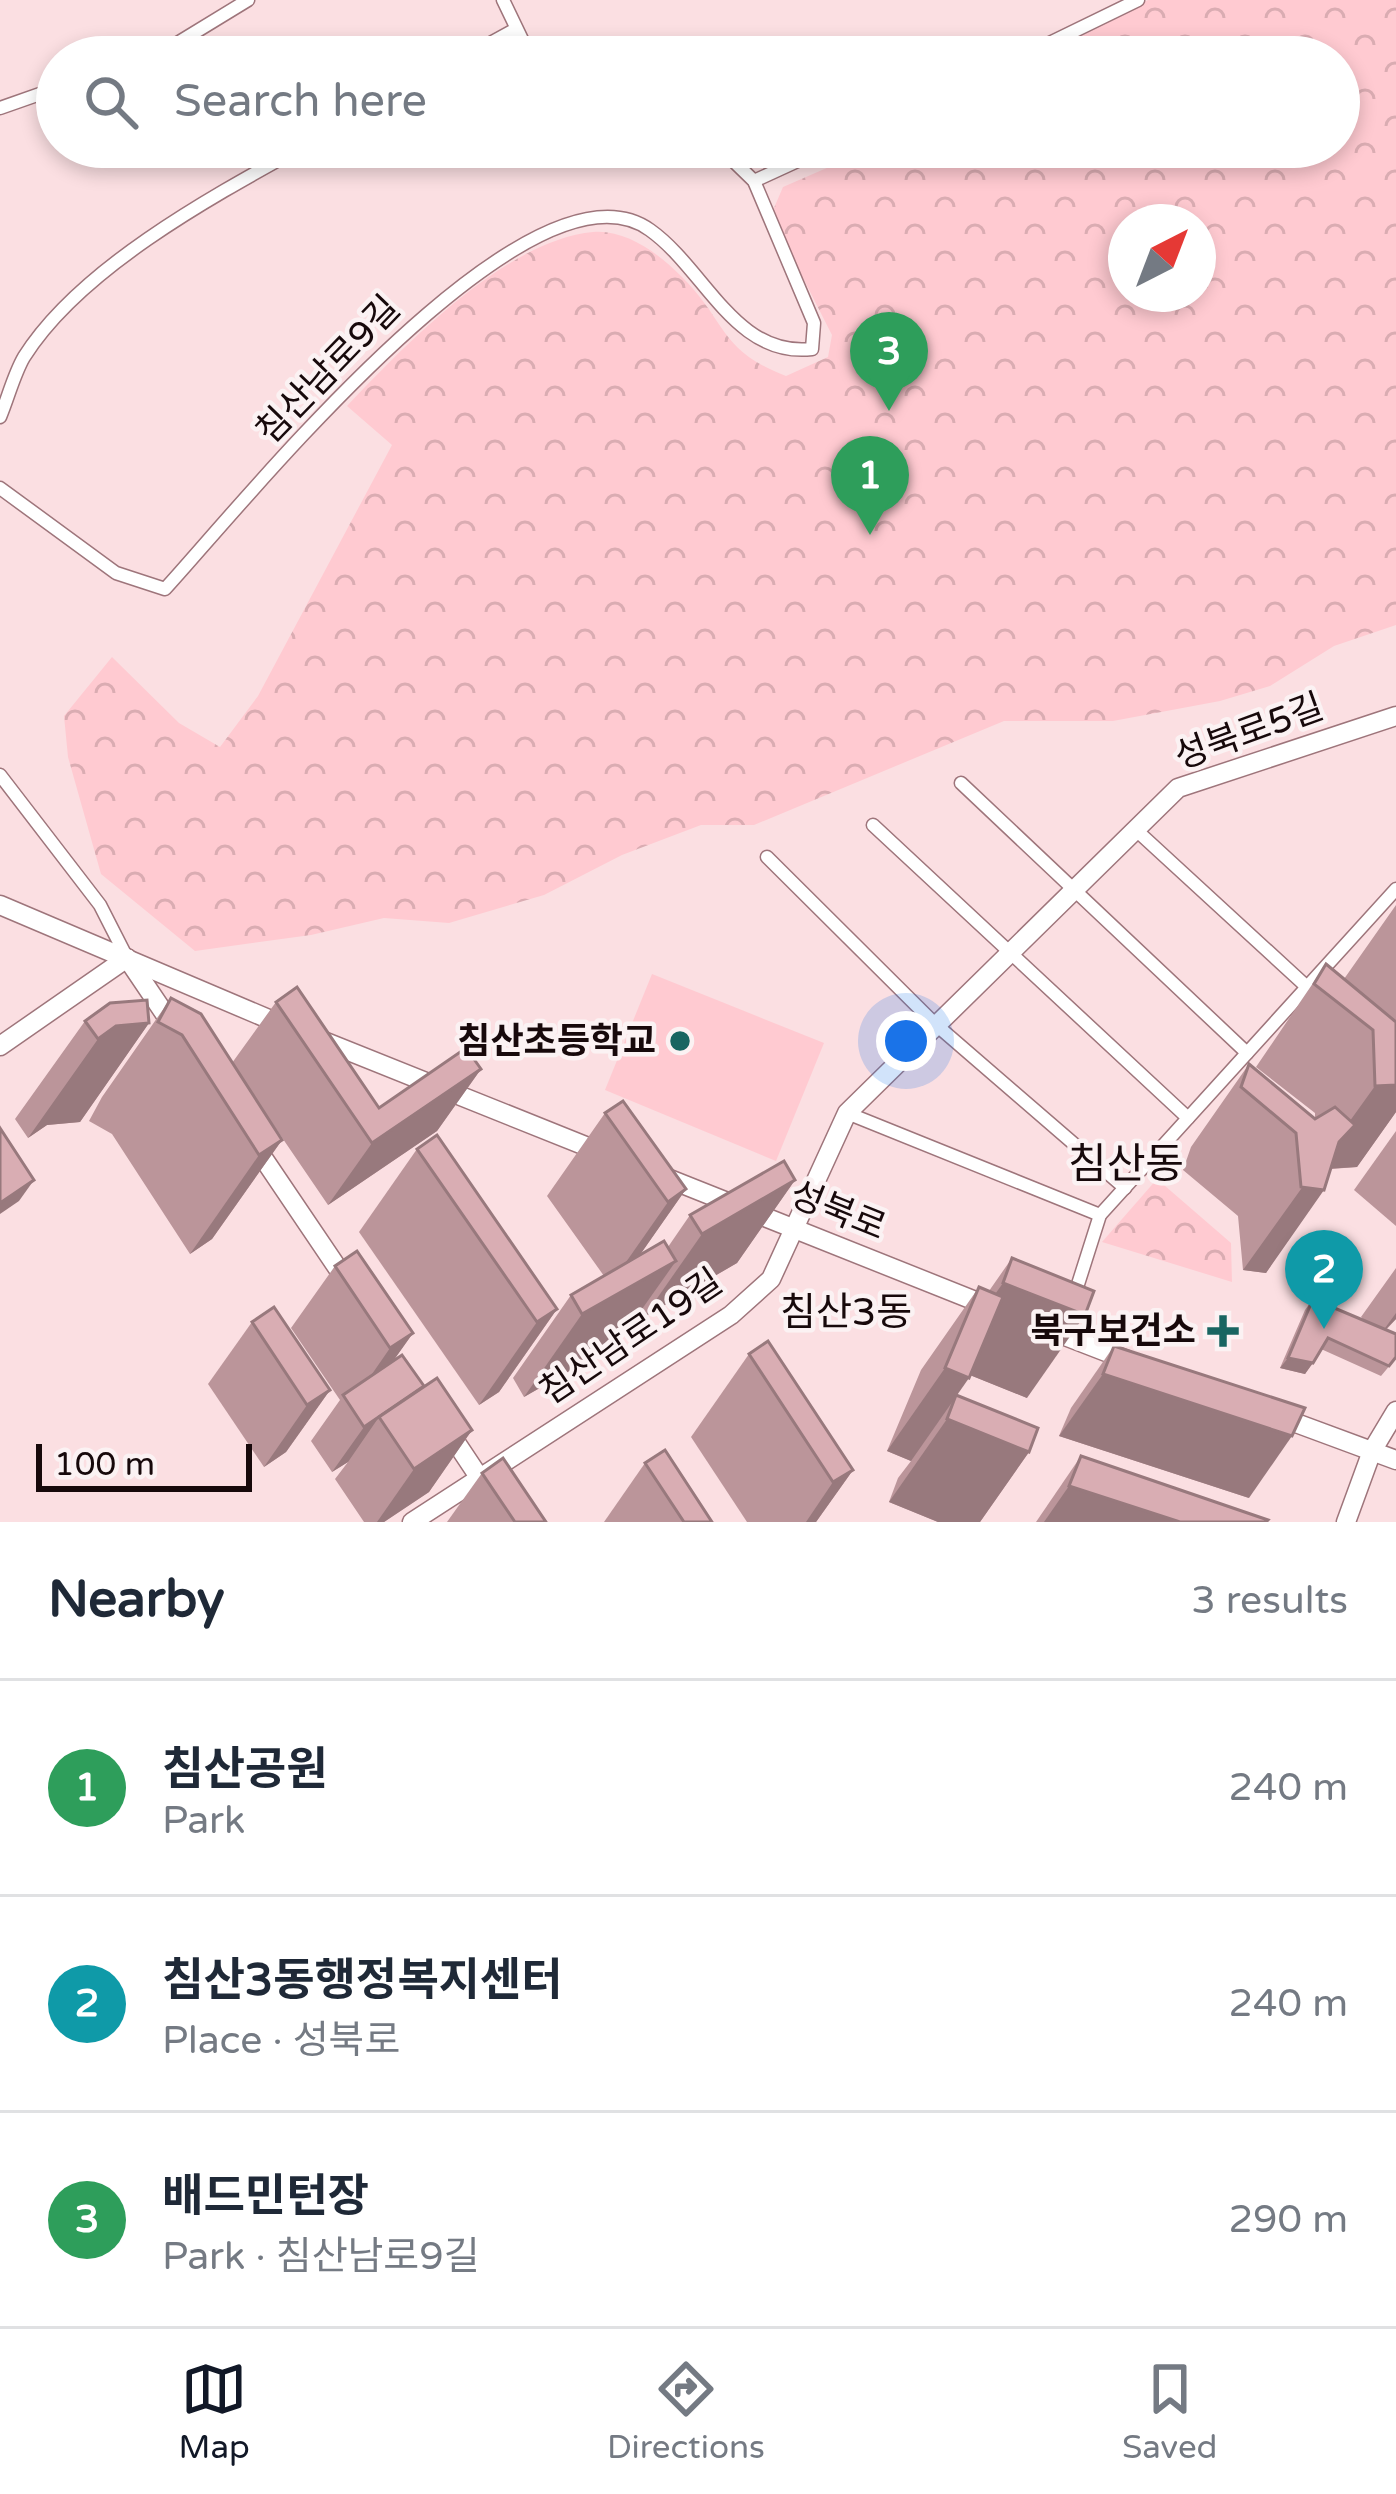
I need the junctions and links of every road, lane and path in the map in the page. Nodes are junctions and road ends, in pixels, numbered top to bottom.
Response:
1 (248, 0) edge
2 (503, 0) edge
3 (1138, 0) edge
4 (1108, 6) edge
5 (516, 29) junction
6 (189, 36) edge
7 (503, 36) edge
8 (520, 36) edge
9 (1057, 36) edge
10 (36, 95) edge
11 (0, 108) edge
12 (264, 168) edge
13 (741, 168) edge
14 (782, 168) edge
15 (754, 181) junction
16 (0, 417) edge
17 (0, 488) edge
18 (1396, 716) edge
19 (0, 775) edge
20 (961, 783) dead end
21 (873, 825) dead end
22 (1135, 829) junction
23 (767, 857) dead end
24 (1073, 889) junction
25 (1396, 889) edge
26 (0, 905) edge
27 (1008, 951) junction
28 (127, 958) junction
29 (1307, 987) junction
30 (934, 1023) junction
31 (0, 1046) edge
32 (192, 1053) edge
33 (1247, 1053) junction
34 (847, 1113) junction
35 (1188, 1118) junction
36 (242, 1127) edge
37 (623, 1161) edge
38 (645, 1170) edge
39 (1125, 1188) junction
40 (1100, 1215) junction
41 (797, 1231) junction
42 (360, 1302) edge
43 (1007, 1313) edge
44 (1028, 1322) edge
45 (1064, 1336) junction
46 (1154, 1370) edge
47 (1263, 1411) edge
48 (1396, 1411) edge
49 (439, 1418) edge
50 (1372, 1451) junction
51 (1396, 1460) edge
52 (479, 1476) junction
53 (412, 1522) edge
54 (509, 1522) edge
55 (1346, 1522) edge

1 - 6 street
2 - 5 street
3 - 4 street
4 - 9 street
5 - 7 street
5 - 8 street
10 - 11 street
12 - 16 street
13 - 15 street
14 - 15 street
15 - 17 street, 침산남로9길
18 - 22 main road, 성북로5길
19 - 28 street
20 - 24 street
21 - 27 street
22 - 24 main road, 성북로5길
22 - 29 street
23 - 30 street
24 - 27 main road, 성북로5길
24 - 33 street
25 - 29 street
26 - 28 main road
27 - 30 main road, 성북로5길
27 - 35 street
28 - 31 main road
28 - 32 main road
28 - 37 main road
29 - 33 street
30 - 34 main road, 성북로5길
30 - 39 street
33 - 35 street
34 - 40 street
34 - 41 main road, 성북로5길
35 - 39 street
36 - 42 main road
38 - 41 main road, 성북로
39 - 40 street
40 - 45 street
41 - 43 main road, 성북로
41 - 52 main road, 침산남로19길
44 - 45 main road
45 - 46 main road
47 - 50 main road
48 - 50 main road
49 - 52 main road
50 - 51 main road
50 - 55 main road
52 - 53 main road, 침산남로19길
52 - 54 main road

